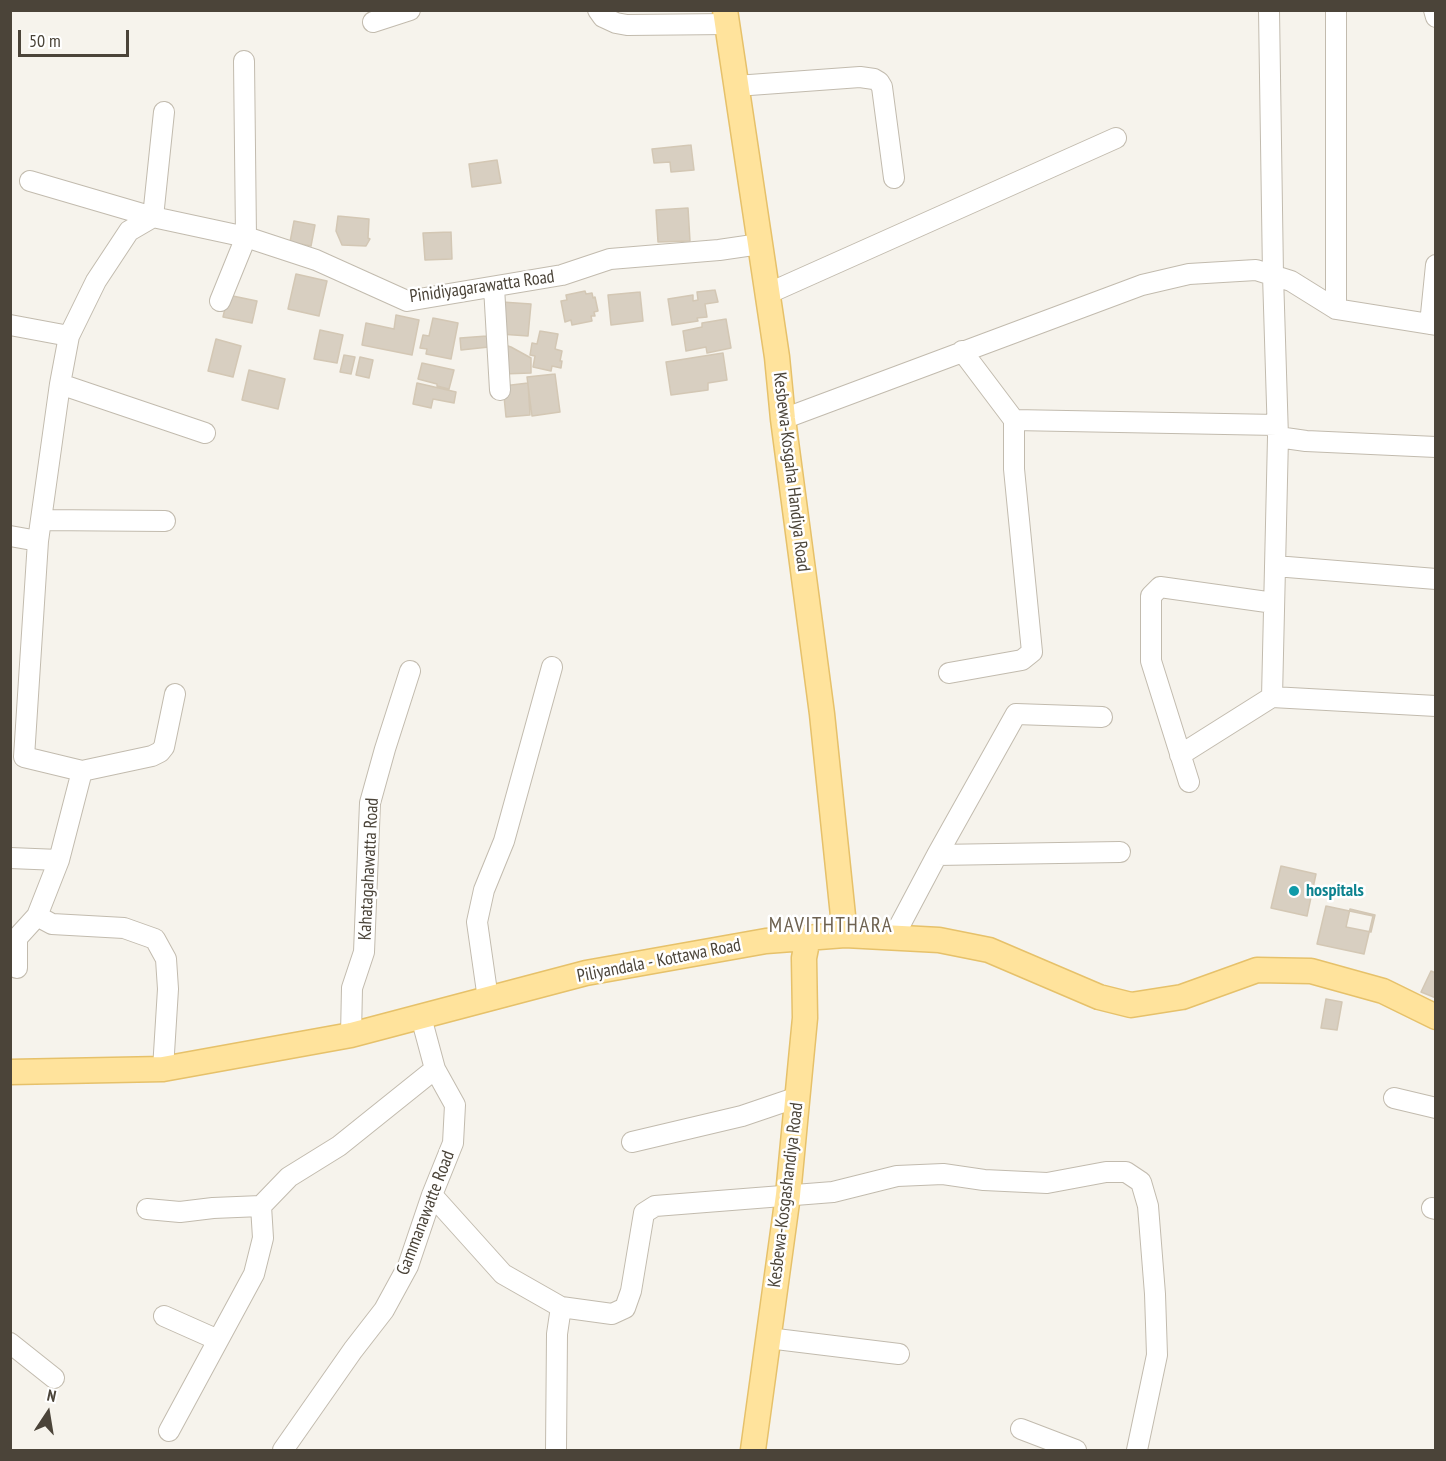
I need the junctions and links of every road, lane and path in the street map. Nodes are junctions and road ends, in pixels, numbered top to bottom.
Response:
1 (410, 10) edge
2 (598, 10) edge
3 (1269, 10) edge
4 (1336, 10) edge
5 (1434, 10) edge
6 (726, 17) edge
7 (1436, 17) edge
8 (373, 22) dead end
9 (244, 61) dead end
10 (736, 86) junction
11 (164, 112) dead end
12 (1116, 138) dead end
13 (894, 178) dead end
14 (30, 181) dead end
15 (153, 217) junction
16 (246, 237) junction
17 (760, 244) junction
18 (1436, 266) edge
19 (1273, 275) junction
20 (494, 287) junction
21 (767, 294) junction
22 (220, 301) dead end
23 (1336, 309) junction
24 (1433, 324) edge
25 (10, 325) edge
26 (69, 336) junction
27 (962, 351) junction
28 (60, 384) junction
29 (500, 390) dead end
30 (783, 419) junction
31 (1014, 420) junction
32 (1278, 431) junction
33 (205, 433) dead end
34 (1436, 447) edge
35 (41, 520) junction
36 (165, 521) dead end
37 (10, 536) edge
38 (38, 541) junction
39 (1275, 566) junction
40 (1436, 579) edge
41 (1274, 603) junction
42 (552, 667) dead end
43 (410, 671) dead end
44 (949, 674) dead end
45 (175, 694) dead end
46 (1272, 697) junction
47 (1436, 706) edge
48 (19, 709) edge
49 (1102, 717) dead end
50 (17, 755) edge
51 (1180, 755) junction
52 (82, 771) junction
53 (1189, 782) dead end
54 (1120, 852) dead end
55 (937, 855) junction
56 (10, 858) edge
57 (59, 860) junction
58 (37, 916) junction
59 (845, 934) junction
60 (808, 938) junction
61 (893, 938) junction
62 (17, 968) dead end
63 (489, 999) junction
64 (421, 1017) junction
65 (1436, 1017) edge
66 (351, 1035) junction
67 (163, 1069) junction
68 (435, 1069) junction
69 (10, 1072) edge
70 (798, 1097) junction
71 (1394, 1098) dead end
72 (1436, 1108) edge
73 (632, 1142) dead end
74 (432, 1195) junction
75 (788, 1195) junction
76 (261, 1206) junction
77 (147, 1209) dead end
78 (561, 1307) junction
79 (164, 1316) dead end
80 (768, 1338) junction
81 (218, 1340) junction
82 (10, 1343) edge
83 (899, 1354) dead end
84 (54, 1378) dead end
85 (1021, 1429) dead end
86 (169, 1431) dead end
87 (283, 1450) edge
88 (556, 1450) edge
89 (753, 1450) edge
90 (1077, 1450) edge
91 (1137, 1450) edge

1 - 8 street
2 - 6 street
3 - 19 street
4 - 23 street
5 - 7 street
6 - 10 main road, Kesbewa-Kosgaha Handiya Road
9 - 16 street
10 - 13 street
10 - 17 main road, Kesbewa-Kosgaha Handiya Road
11 - 15 street
12 - 21 street
14 - 15 street, Pinidiyagarawatta Road
15 - 16 street, Pinidiyagarawatta Road
15 - 26 street
16 - 20 street, Pinidiyagarawatta Road
16 - 22 street
17 - 20 street, Pinidiyagarawatta Road
17 - 21 main road, Kesbewa-Kosgaha Handiya Road
18 - 24 street
19 - 23 street
19 - 27 street
19 - 32 street
20 - 29 street
21 - 30 main road, Kesbewa-Kosgaha Handiya Road
23 - 24 street
25 - 26 street
26 - 28 street
27 - 30 street
27 - 31 street
28 - 33 street
28 - 35 street
30 - 59 main road, Kesbewa-Kosgaha Handiya Road
31 - 32 street
31 - 44 street
32 - 34 street
32 - 39 street
35 - 36 street
35 - 38 street
37 - 38 street
38 - 48 street
39 - 40 street
39 - 41 street
41 - 46 street
41 - 51 street
42 - 63 street
43 - 66 street, Kahatagahawatta Road
45 - 52 street
46 - 47 street
46 - 51 street
48 - 50 street
49 - 55 street
50 - 52 street
51 - 53 street
52 - 57 street
54 - 55 street
55 - 61 street
56 - 57 street
57 - 58 street
58 - 62 street
58 - 67 street
59 - 60 main road, Piliyandala - Kottawa Road
59 - 61 main road, Piliyandala - Kottawa Road
60 - 63 main road, Piliyandala - Kottawa Road
60 - 70 main road, Kesbewa-Kosgashandiya Road
61 - 65 main road, Piliyandala - Kottawa Road
63 - 64 main road, Piliyandala - Kottawa Road
64 - 66 main road, Piliyandala - Kottawa Road
64 - 68 street, Gammanawatte Road
66 - 67 main road, Piliyandala - Kottawa Road
67 - 69 main road, Piliyandala - Kottawa Road
68 - 74 street, Gammanawatte Road
68 - 76 street
70 - 73 street
70 - 75 main road, Kesbewa-Kosgashandiya Road
71 - 72 street
74 - 78 street
74 - 87 street, Gammanawatte Road
75 - 78 street
75 - 80 main road, Kesbewa-Kosgashandiya Road
75 - 91 street
76 - 77 street
76 - 81 street
78 - 88 street
79 - 81 street
80 - 83 street
80 - 89 main road, Kesbewa-Kosgashandiya Road
81 - 86 street
82 - 84 street
85 - 90 street

